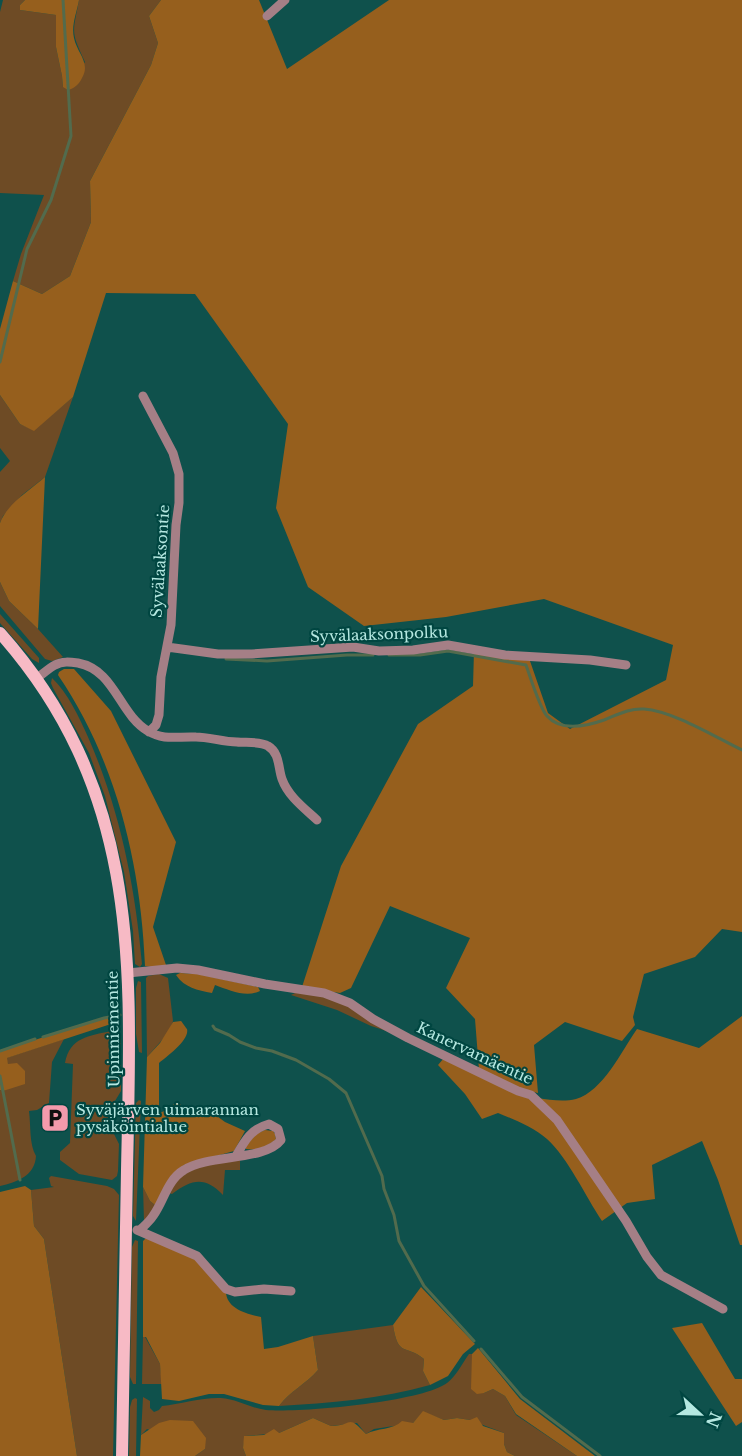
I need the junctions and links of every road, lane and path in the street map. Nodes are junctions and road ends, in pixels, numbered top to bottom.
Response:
1 (285, 0) edge
2 (267, 16) dead end
3 (143, 396) dead end
4 (0, 633) edge
5 (167, 647) junction
6 (627, 666) dead end
7 (37, 678) junction
8 (149, 732) junction
9 (317, 820) dead end
10 (128, 973) junction
11 (236, 1156) junction
12 (126, 1230) junction
13 (140, 1230) junction
14 (291, 1292) dead end
15 (723, 1309) dead end
16 (122, 1456) edge

1 - 2 street
3 - 5 street, Syvälaaksontie
4 - 7 main road, Upinniementie
5 - 6 street, Syvälaaksonpolku
5 - 8 street, Syvälaaksontie
7 - 8 street
7 - 10 main road, Upinniementie
8 - 9 street
10 - 12 main road, Upinniementie
10 - 15 street, Kanervamäentie
11 - 11 street
11 - 13 street
12 - 13 street
12 - 16 main road, Upinniementie
13 - 14 street

